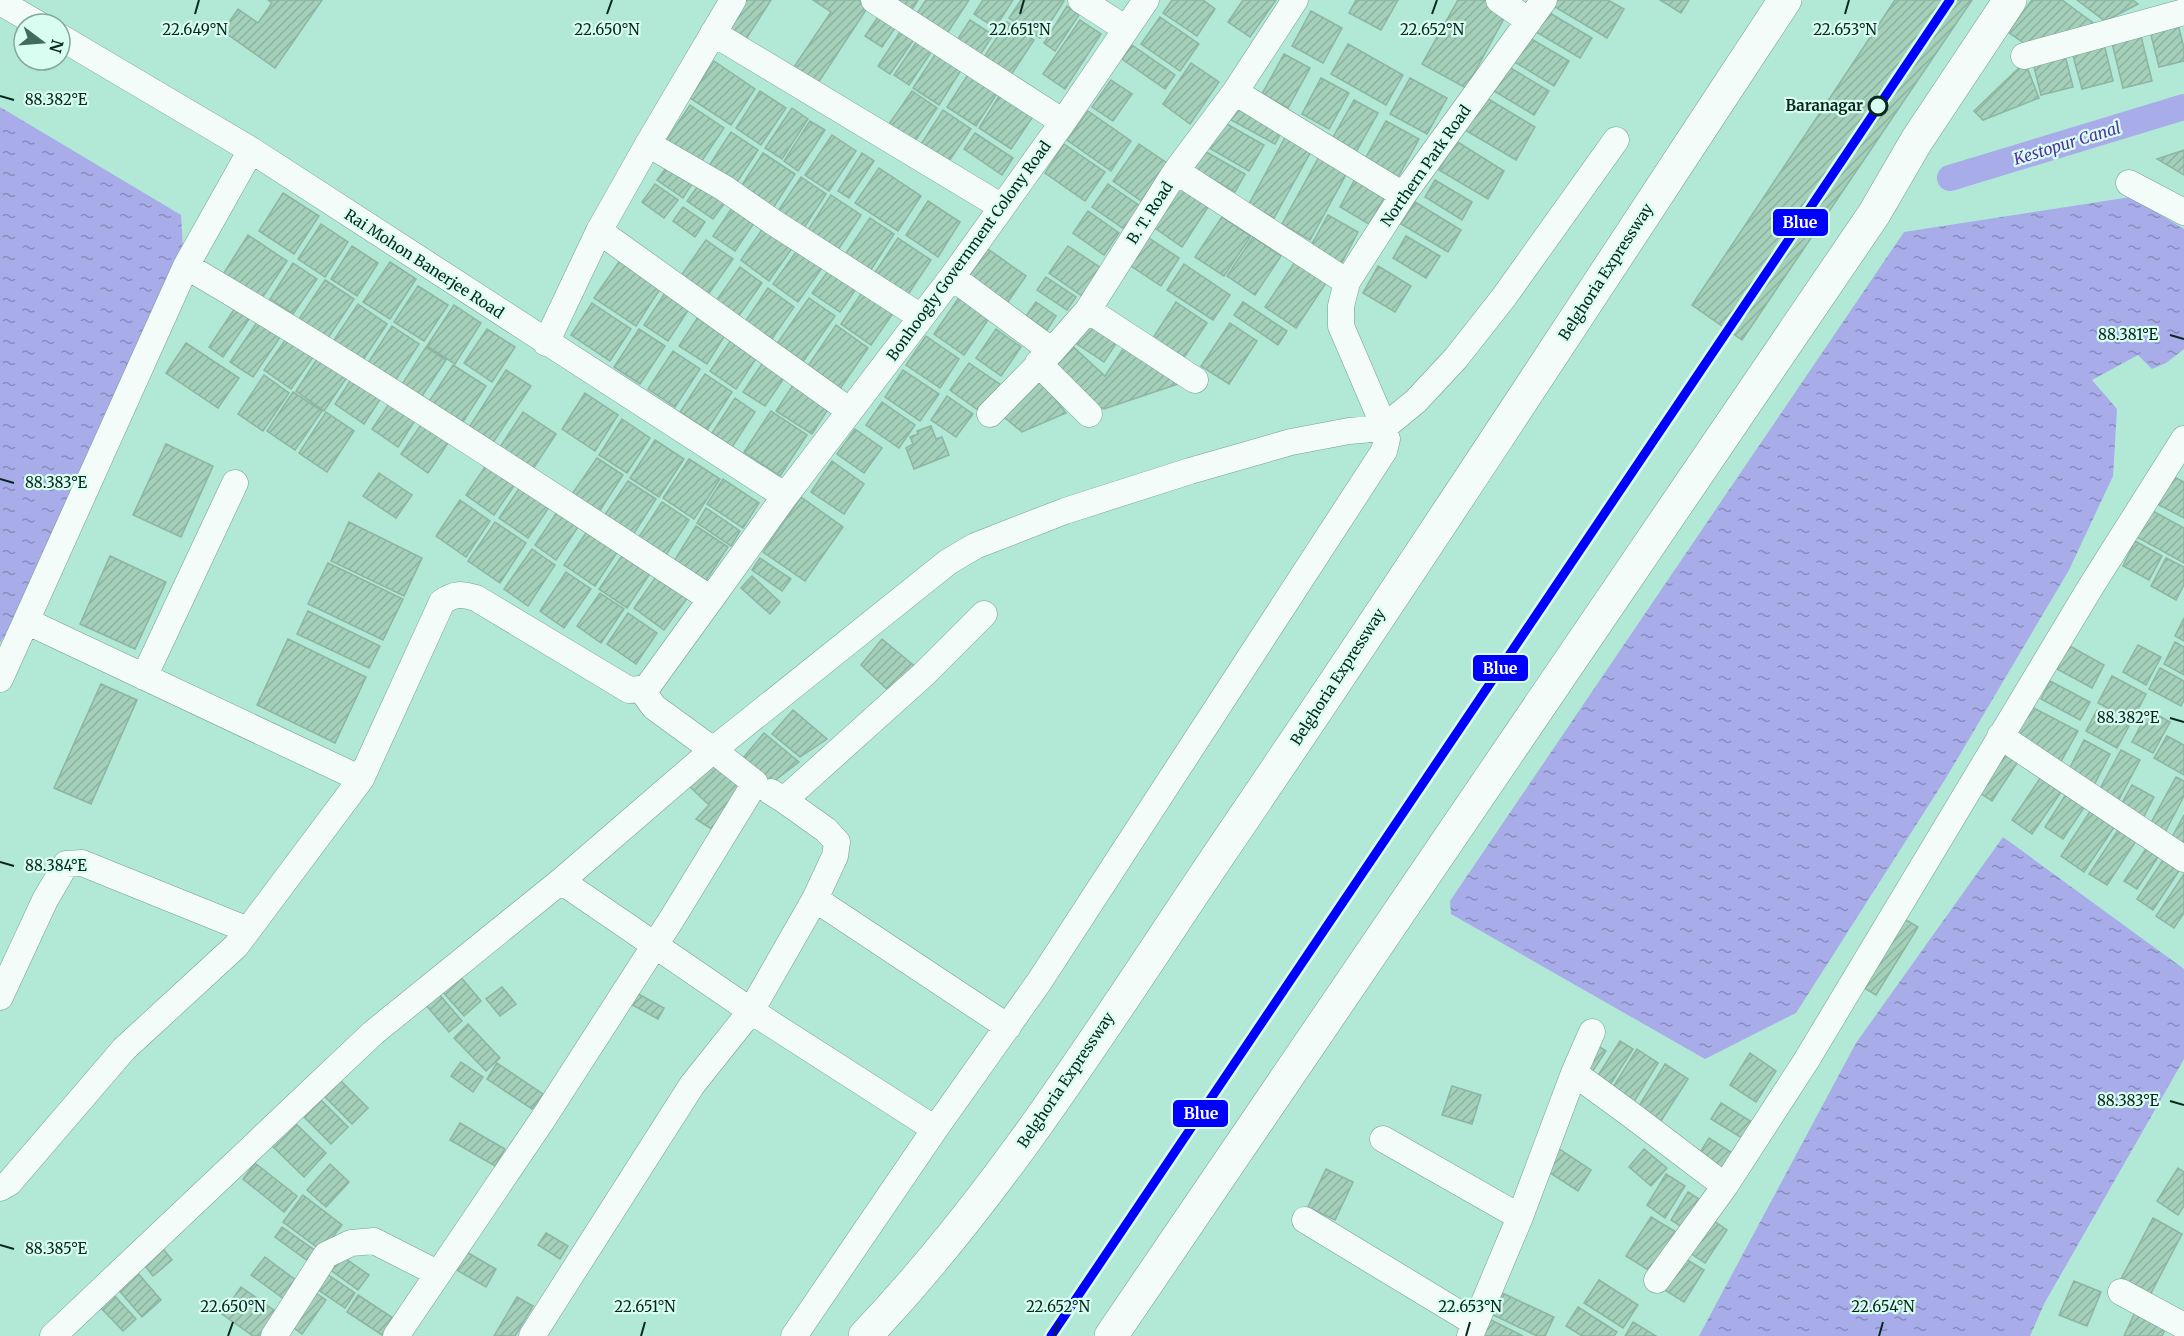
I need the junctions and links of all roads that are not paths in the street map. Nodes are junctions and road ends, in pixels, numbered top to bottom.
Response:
1 (733, 0) edge
2 (874, 0) edge
3 (1081, 0) edge
4 (1146, 0) edge
5 (1295, 0) edge
6 (1499, 0) edge
7 (1544, 0) edge
8 (1785, 0) edge
9 (2010, 0) edge
10 (0, 2) edge
11 (17, 12) edge
12 (2184, 12) edge
13 (1529, 21) junction
14 (1126, 29) junction
15 (713, 33) junction
16 (72, 44) edge
17 (2024, 56) dead end
18 (1235, 92) junction
19 (1063, 122) junction
20 (1616, 140) dead end
21 (648, 144) junction
22 (251, 150) junction
23 (1176, 171) junction
24 (2129, 183) dead end
25 (1403, 195) junction
26 (1002, 207) junction
27 (2184, 212) edge
28 (599, 231) junction
29 (186, 266) junction
30 (952, 277) junction
31 (1347, 282) junction
32 (1088, 310) junction
33 (921, 316) junction
34 (546, 343) junction
35 (1045, 357) junction
36 (1194, 380) dead end
37 (850, 411) junction
38 (990, 414) dead end
39 (1089, 414) dead end
40 (1380, 419) junction
41 (2184, 439) edge
42 (235, 483) dead end
43 (785, 496) junction
44 (711, 599) junction
45 (984, 614) dead end
46 (26, 621) junction
47 (144, 676) junction
48 (0, 679) edge
49 (647, 698) junction
50 (2000, 736) junction
51 (706, 745) junction
52 (361, 779) junction
53 (755, 783) junction
54 (784, 800) junction
55 (2184, 859) edge
56 (561, 881) junction
57 (815, 899) junction
58 (248, 930) junction
59 (655, 945) junction
60 (0, 997) edge
61 (751, 1011) junction
62 (1008, 1027) junction
63 (1592, 1032) dead end
64 (1574, 1073) junction
65 (935, 1129) junction
66 (1383, 1139) dead end
67 (1725, 1186) junction
68 (0, 1188) edge
69 (1520, 1217) junction
70 (1305, 1220) dead end
71 (437, 1273) junction
72 (1657, 1280) dead end
73 (2121, 1292) dead end
74 (2184, 1326) edge
75 (1473, 1330) edge
76 (53, 1336) edge
77 (274, 1336) edge
78 (396, 1336) edge
79 (532, 1336) edge
80 (794, 1336) edge
81 (865, 1336) edge
82 (1111, 1336) edge

1 - 15 street
2 - 19 street
3 - 14 street
4 - 14 street, Bonhoogly Government Colony Road
5 - 18 street, B. T. Road
6 - 13 street
7 - 13 street, Northern Park Road
8 - 81 highway, Belghoria Expressway
9 - 82 highway
10 - 11 street
12 - 17 street
13 - 25 street, Northern Park Road
14 - 19 street, Bonhoogly Government Colony Road
15 - 21 street
15 - 26 street
16 - 22 street, Rai Mohon Banerjee Road
18 - 23 street, B. T. Road
18 - 25 street
19 - 26 street, Bonhoogly Government Colony Road
20 - 40 street
21 - 28 street
21 - 33 street
22 - 29 street
22 - 34 street, Rai Mohon Banerjee Road
23 - 31 street
23 - 32 street, B. T. Road
24 - 27 street
25 - 31 street, Northern Park Road
26 - 30 street, Bonhoogly Government Colony Road
28 - 34 street
28 - 37 street
29 - 44 street
29 - 46 street
30 - 33 street, Bonhoogly Government Colony Road
30 - 35 street
31 - 40 street, Northern Park Road
32 - 35 street, B. T. Road
32 - 36 street
33 - 37 street, Bonhoogly Government Colony Road
34 - 43 street, Rai Mohon Banerjee Road
35 - 38 street, B. T. Road
35 - 39 street
37 - 43 street, Bonhoogly Government Colony Road
40 - 51 street
40 - 62 street
41 - 50 street
42 - 47 street
43 - 44 street, Bonhoogly Government Colony Road
44 - 49 street, Bonhoogly Government Colony Road
45 - 54 street
46 - 47 street
46 - 48 street
47 - 52 street
49 - 51 street
49 - 52 street
50 - 55 street
50 - 67 street
51 - 53 street
51 - 56 street
52 - 58 street
53 - 54 street
53 - 59 street
54 - 57 street
56 - 59 street
56 - 76 street
57 - 61 street
57 - 62 street
58 - 60 street
58 - 68 street
59 - 61 street
59 - 71 street
61 - 65 street
61 - 79 street
62 - 65 street
63 - 64 street
64 - 67 street
64 - 69 street
65 - 80 street
66 - 69 street
67 - 72 street
69 - 75 street
70 - 75 street
71 - 77 street
71 - 78 street
73 - 74 street

